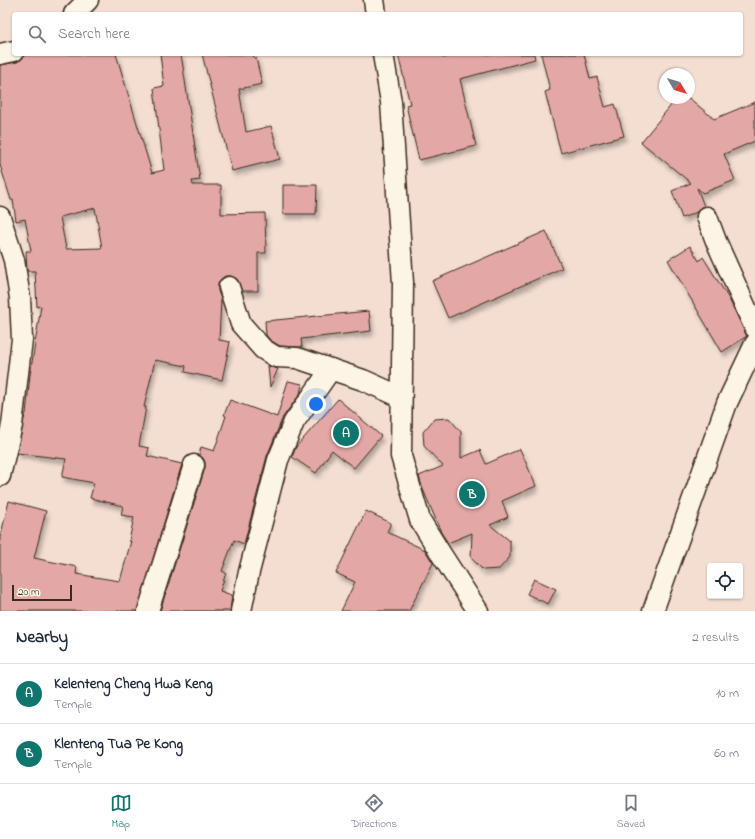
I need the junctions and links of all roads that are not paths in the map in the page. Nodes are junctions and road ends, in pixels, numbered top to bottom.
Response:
1 (88, 0) edge
2 (374, 0) edge
3 (76, 12) edge
4 (376, 12) edge
5 (12, 52) edge
6 (0, 54) edge
7 (383, 56) edge
8 (0, 217) edge
9 (708, 217) dead end
10 (3, 237) edge
11 (230, 288) dead end
12 (755, 328) edge
13 (755, 344) edge
14 (331, 369) junction
15 (401, 397) junction
16 (194, 465) dead end
17 (0, 476) edge
18 (148, 611) edge
19 (241, 611) edge
20 (478, 611) edge
21 (653, 611) edge

1 - 3 street
2 - 4 street
5 - 6 street
7 - 15 street
8 - 10 street
9 - 12 street
10 - 17 street
11 - 14 street
13 - 21 street
14 - 15 street
14 - 19 street
15 - 20 street
16 - 18 street

